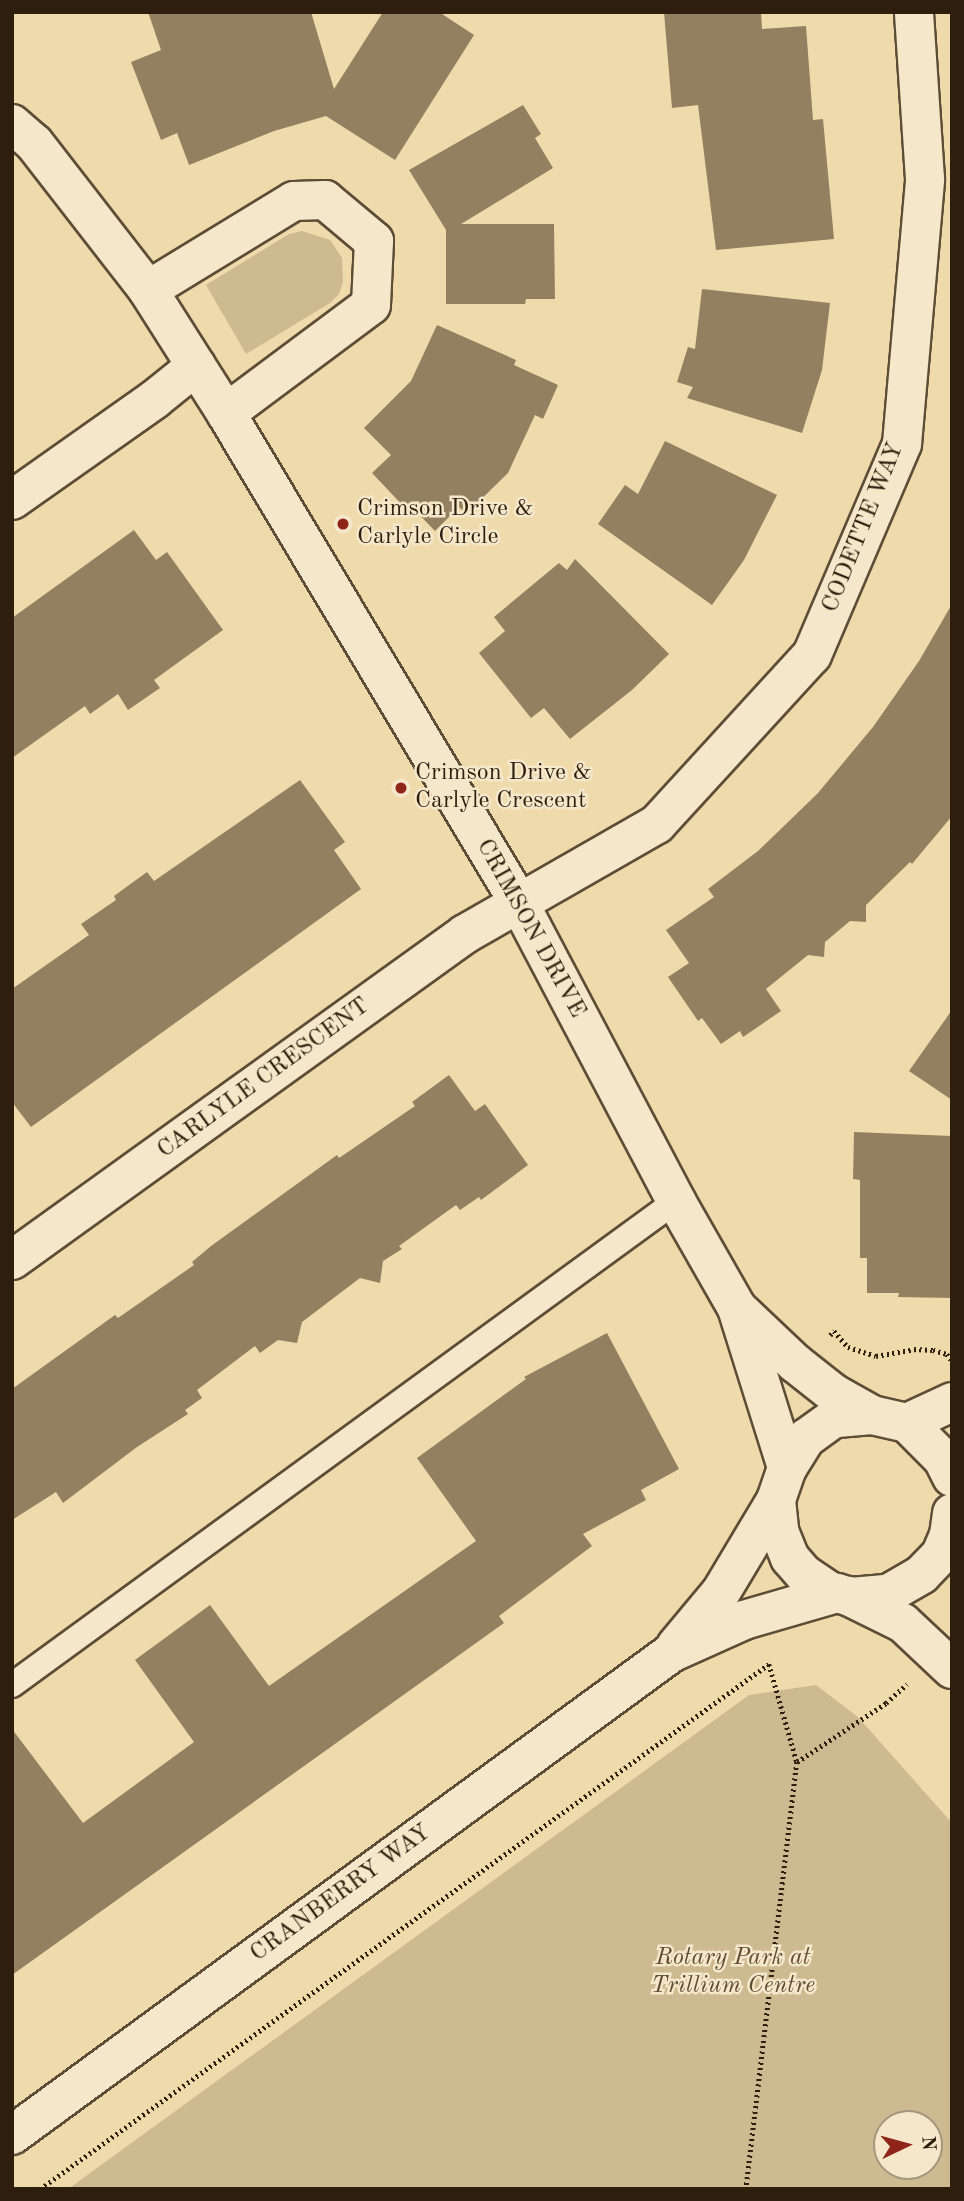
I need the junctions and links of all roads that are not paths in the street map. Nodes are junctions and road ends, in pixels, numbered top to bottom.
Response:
1 (914, 12) edge
2 (12, 124) edge
3 (148, 290) junction
4 (196, 366) junction
5 (226, 414) junction
6 (12, 500) edge
7 (518, 901) junction
8 (676, 1201) junction
9 (12, 1260) edge
10 (737, 1308) junction
11 (952, 1402) edge
12 (889, 1419) junction
13 (952, 1477) edge
14 (782, 1484) junction
15 (951, 1530) edge
16 (841, 1594) junction
17 (671, 1653) junction
18 (935, 1672) edge
19 (12, 1685) edge
20 (12, 2135) edge

1 - 7 street, CODETTE WAY
2 - 3 street, CRIMSON DRIVE
3 - 4 street, CRIMSON DRIVE
3 - 5 street
4 - 5 street, CRIMSON DRIVE
4 - 6 street
5 - 7 street, CRIMSON DRIVE
7 - 8 street, CRIMSON DRIVE
7 - 9 street, CARLYLE CRESCENT
8 - 10 street, CRIMSON DRIVE
8 - 19 lane
10 - 12 street, CRIMSON DRIVE
10 - 14 street, CRIMSON DRIVE
11 - 12 street, CRANBERRY WAY
12 - 13 street, CRIMSON DRIVE
12 - 14 street, CRANBERRY WAY
14 - 16 street, CRIMSON DRIVE
14 - 17 street, CRANBERRY WAY
15 - 16 street, CRANBERRY WAY
16 - 17 street, CRANBERRY WAY
16 - 18 street
17 - 20 street, CRANBERRY WAY

